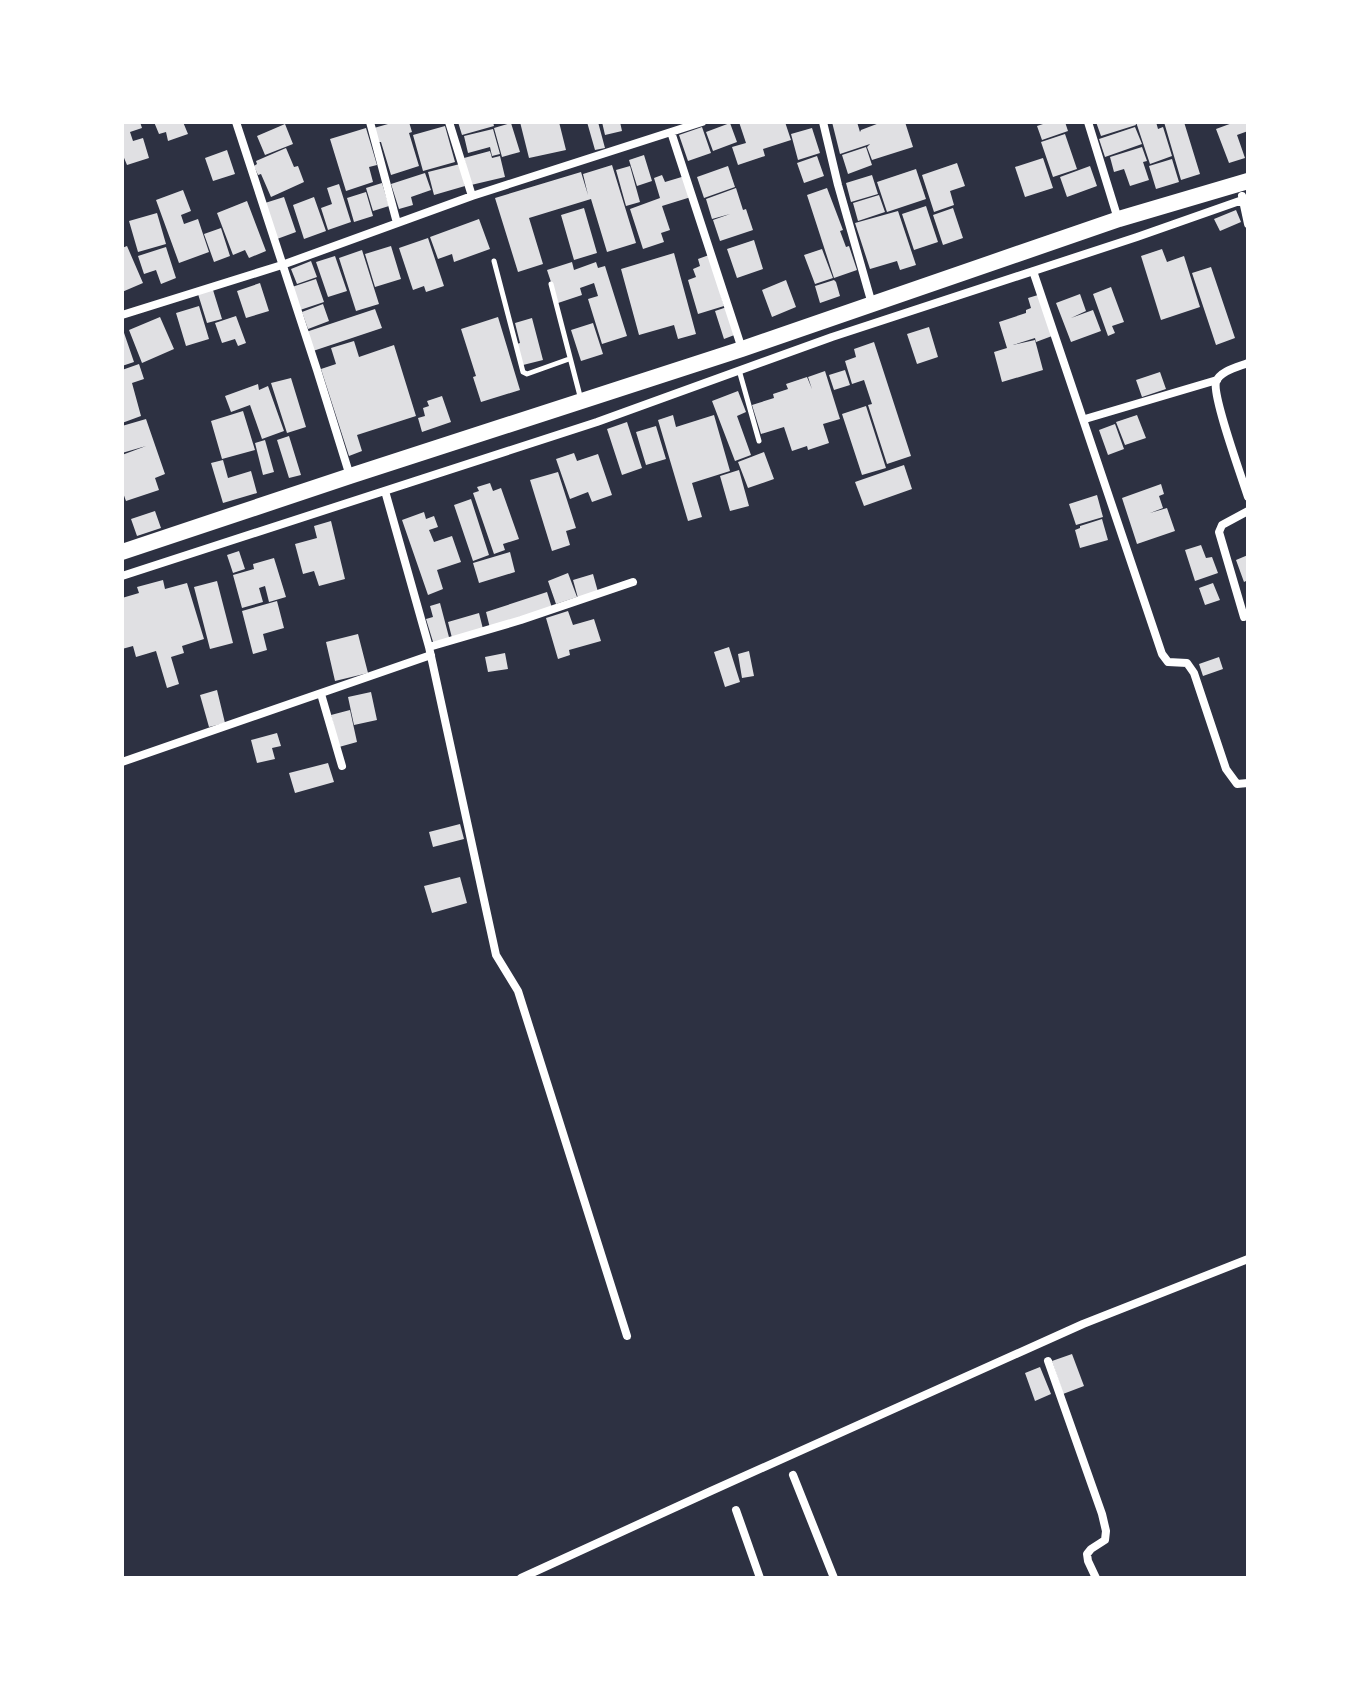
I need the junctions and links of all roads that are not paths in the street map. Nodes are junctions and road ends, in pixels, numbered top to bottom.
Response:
1 (236, 122) edge
2 (370, 122) edge
3 (449, 122) edge
4 (702, 122) edge
5 (823, 122) edge
6 (1088, 122) edge
7 (671, 132) junction
8 (1244, 190) edge
9 (472, 196) junction
10 (1119, 219) junction
11 (397, 223) junction
12 (1248, 224) edge
13 (494, 261) dead end
14 (282, 265) junction
15 (1033, 271) junction
16 (551, 284) dead end
17 (872, 305) junction
18 (122, 315) edge
19 (742, 349) junction
20 (569, 359) junction
21 (1248, 363) edge
22 (739, 370) junction
23 (1217, 380) junction
24 (581, 401) junction
25 (1085, 419) junction
26 (759, 441) dead end
27 (350, 476) junction
28 (385, 491) junction
29 (1248, 497) edge
30 (1248, 511) edge
31 (122, 552) edge
32 (122, 576) edge
33 (633, 582) dead end
34 (1244, 617) dead end
35 (430, 651) junction
36 (321, 694) junction
37 (122, 762) edge
38 (342, 766) dead end
39 (1248, 783) edge
40 (1248, 1259) edge
41 (627, 1336) dead end
42 (1048, 1361) dead end
43 (793, 1475) dead end
44 (736, 1510) dead end
45 (831, 1577) edge
46 (521, 1578) edge
47 (760, 1578) edge
48 (1096, 1578) edge

1 - 14 street
2 - 11 street
3 - 9 street
4 - 7 street
5 - 17 street
6 - 10 street
7 - 9 street
7 - 19 street
8 - 10 main road
8 - 12 street
8 - 15 street
9 - 11 street
10 - 17 main road
11 - 14 street
13 - 20 lane
14 - 18 street
14 - 27 street
15 - 22 street
15 - 25 street
16 - 20 lane
17 - 19 main road
19 - 24 main road
20 - 24 lane
21 - 23 street
22 - 26 lane
22 - 28 street
23 - 25 street
23 - 29 street
24 - 27 main road
25 - 39 street
27 - 31 main road
28 - 32 street
28 - 35 street
30 - 34 street
33 - 35 street
35 - 36 street
35 - 41 street
36 - 37 street
36 - 38 street
40 - 46 street
42 - 48 street
43 - 45 street
44 - 47 street

